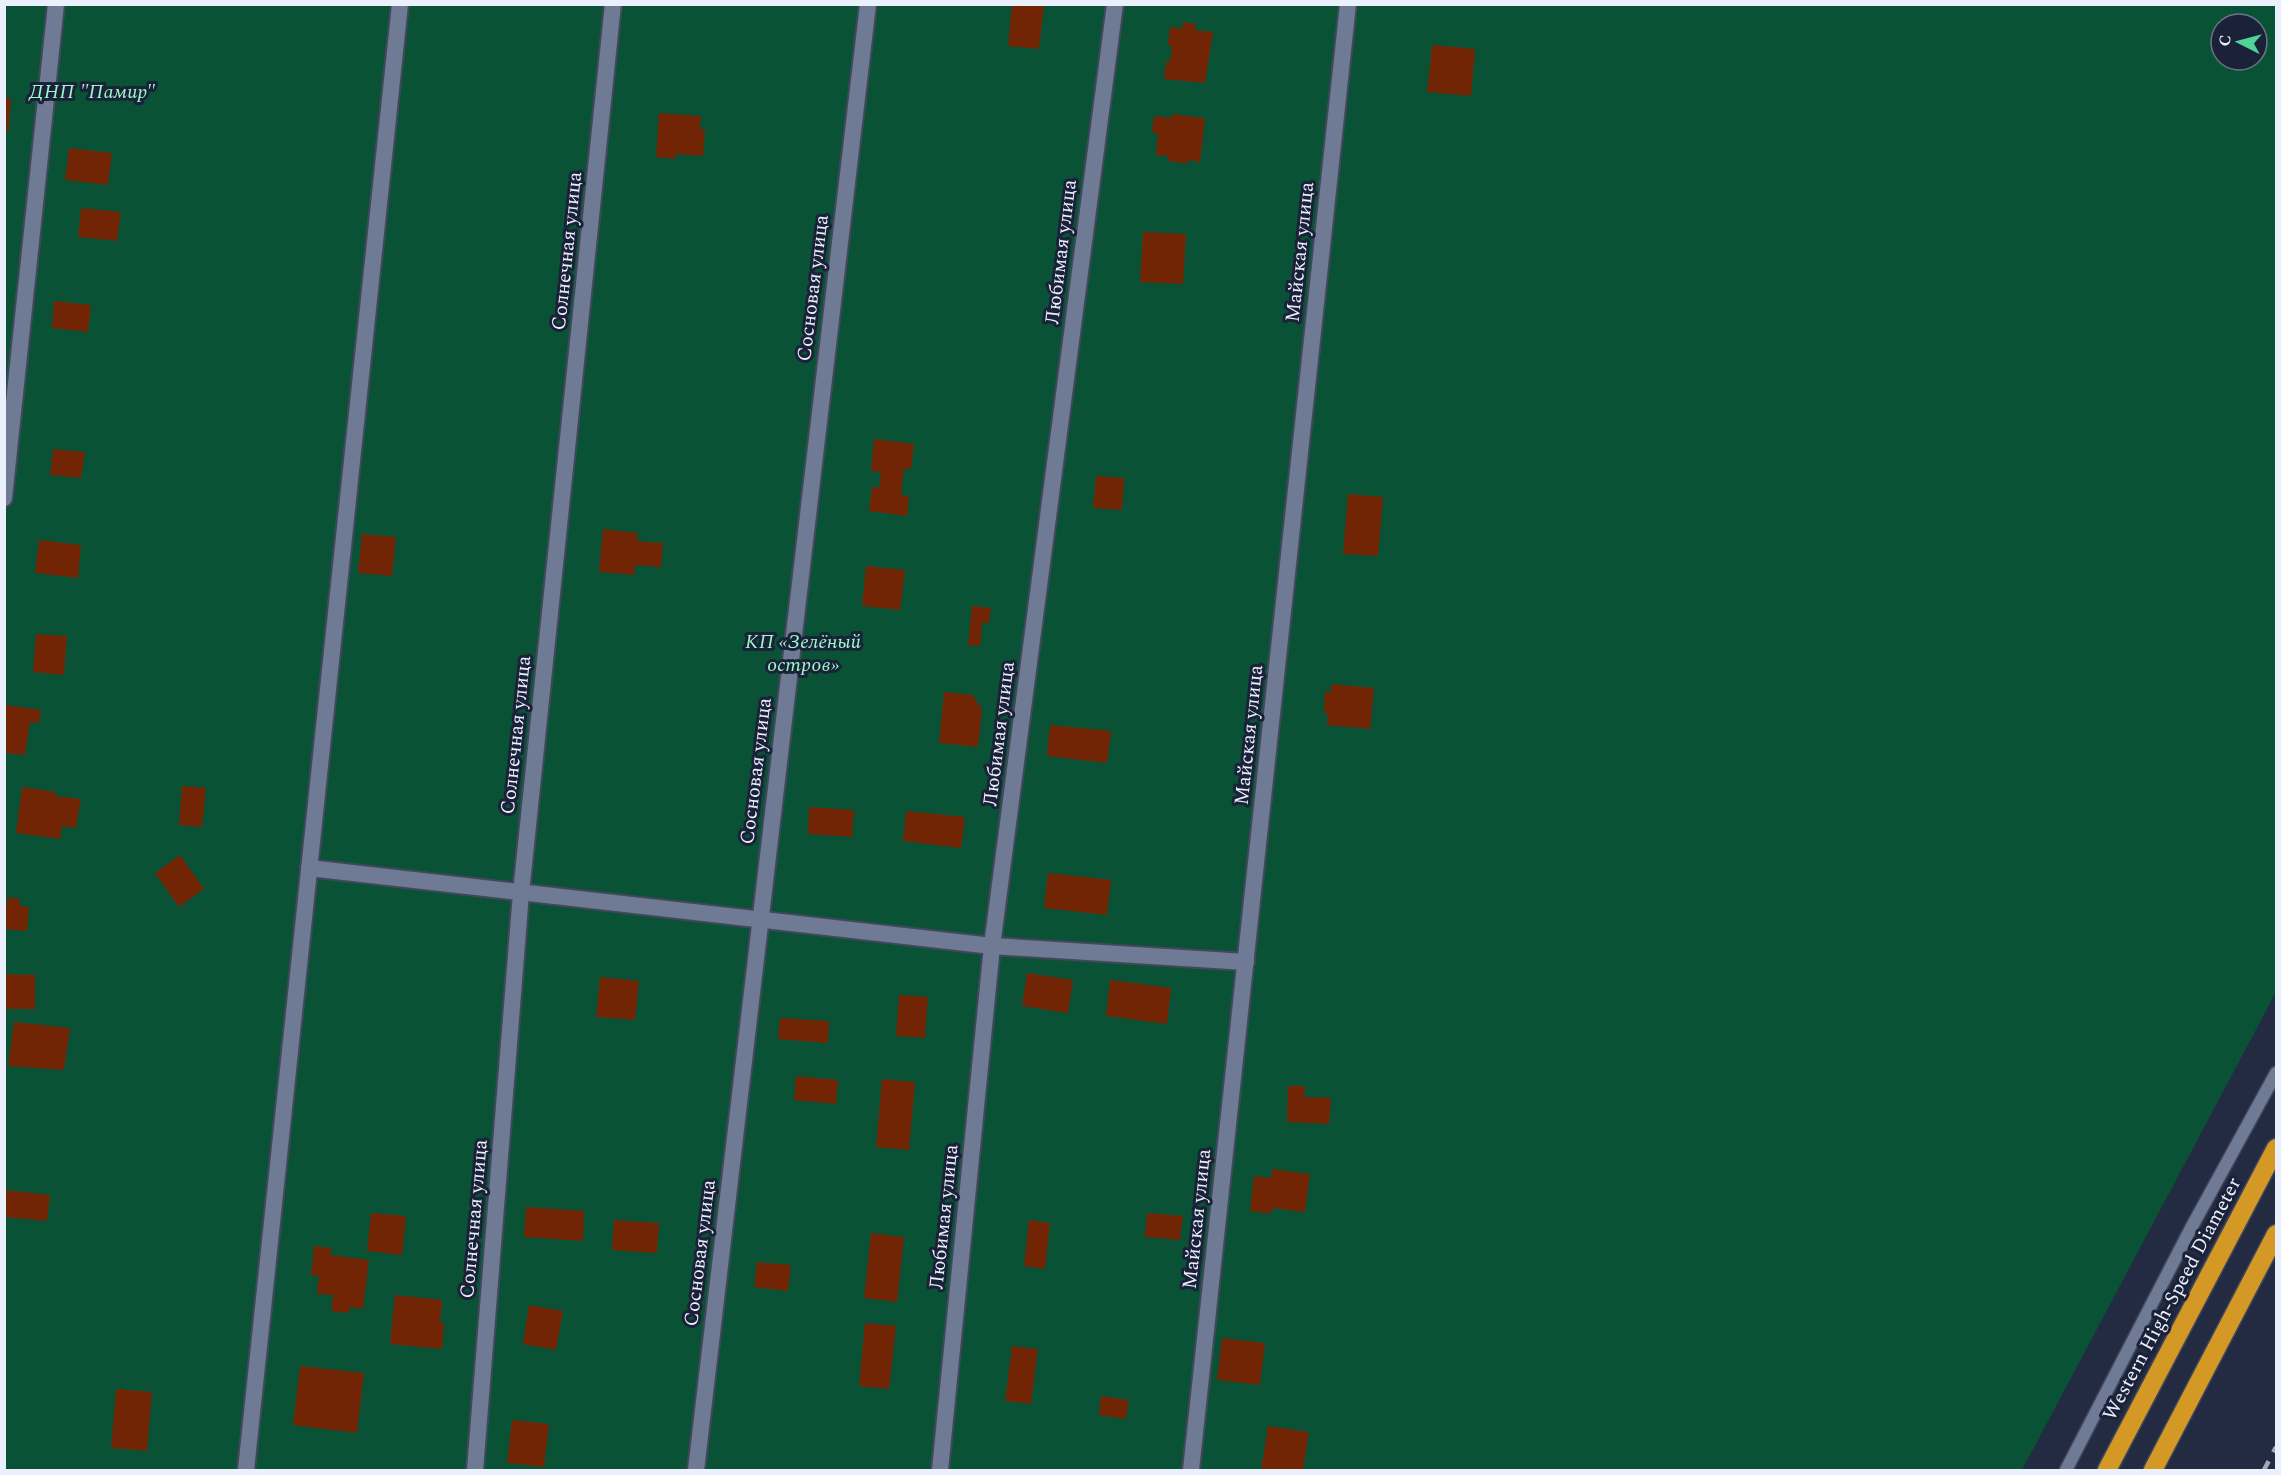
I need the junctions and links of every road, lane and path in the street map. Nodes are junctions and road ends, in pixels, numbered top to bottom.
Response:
1 (56, 4) edge
2 (400, 4) edge
3 (614, 4) edge
4 (868, 4) edge
5 (1115, 4) edge
6 (1348, 4) edge
7 (10, 392) edge
8 (4, 498) edge
9 (309, 868) junction
10 (521, 893) junction
11 (760, 921) junction
12 (992, 946) junction
13 (1246, 962) junction
14 (2277, 1073) edge
15 (2277, 1149) edge
16 (2277, 1234) edge
17 (246, 1470) edge
18 (475, 1470) edge
19 (696, 1470) edge
20 (940, 1470) edge
21 (1191, 1470) edge
22 (2066, 1470) edge
23 (2107, 1470) edge
24 (2152, 1470) edge

1 - 7 street
2 - 9 street
3 - 10 street, Солнечная улица
4 - 11 street, Сосновая улица
5 - 12 street, Любимая улица
6 - 13 street, Майская улица
7 - 8 street
9 - 10 street
9 - 17 street
10 - 11 street
10 - 18 street, Солнечная улица
11 - 12 street
11 - 19 street, Сосновая улица
12 - 13 street
12 - 20 street, Любимая улица
13 - 21 street, Майская улица
14 - 22 lane
15 - 23 highway, Western High-Speed Diameter
16 - 24 highway

